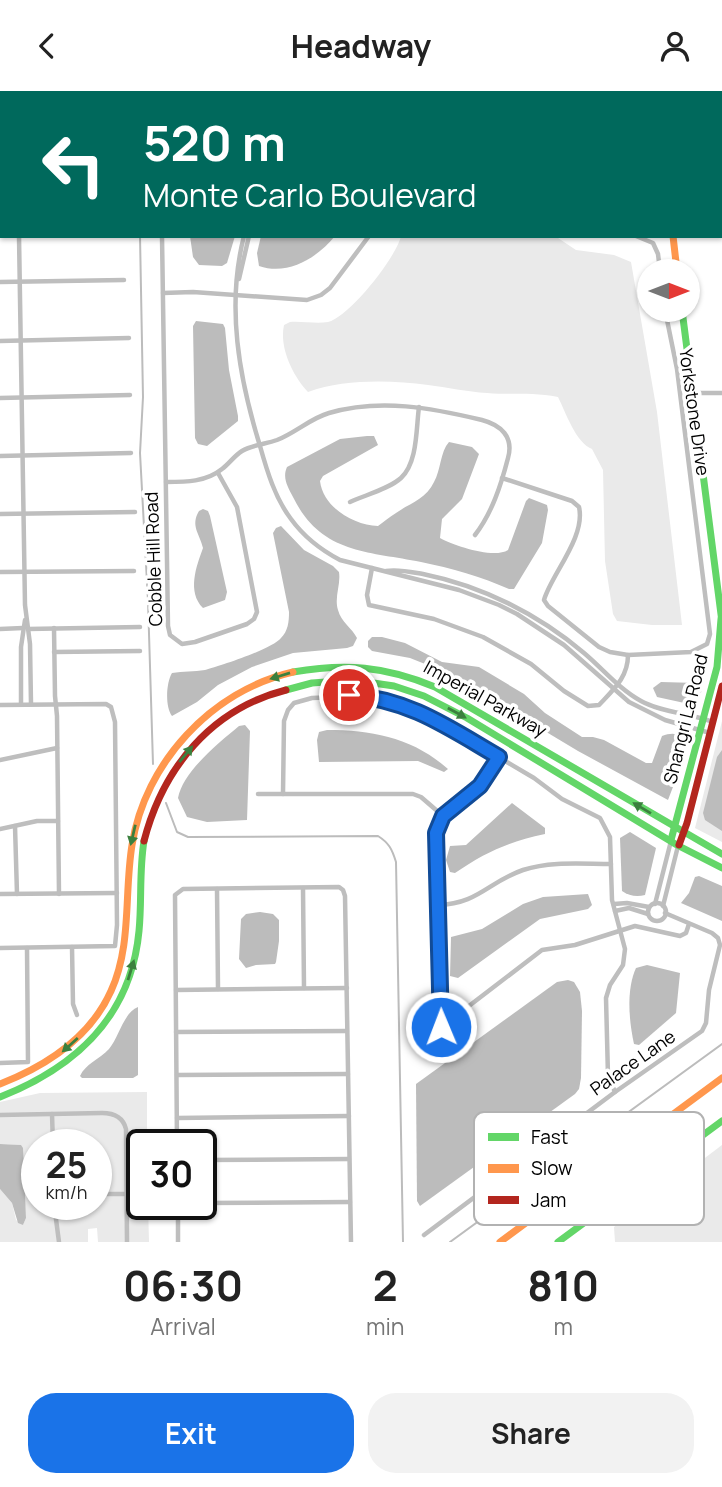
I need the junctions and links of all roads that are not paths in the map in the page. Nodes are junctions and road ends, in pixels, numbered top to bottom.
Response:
1 (19, 238) edge
2 (162, 238) edge
3 (246, 238) edge
4 (368, 238) edge
5 (641, 238) edge
6 (673, 238) edge
7 (659, 259) edge
8 (676, 259) edge
9 (124, 280) dead end
10 (0, 282) edge
11 (20, 282) junction
12 (163, 293) junction
13 (236, 295) junction
14 (667, 322) edge
15 (683, 322) edge
16 (129, 338) dead end
17 (21, 340) junction
18 (0, 341) edge
19 (692, 393) junction
20 (722, 393) edge
21 (130, 395) dead end
22 (21, 396) junction
23 (0, 398) edge
24 (419, 407) junction
25 (259, 445) junction
26 (131, 453) dead end
27 (22, 455) junction
28 (0, 456) edge
29 (218, 473) junction
30 (502, 478) junction
31 (166, 482) junction
32 (350, 502) dead end
33 (135, 512) dead end
34 (0, 514) edge
35 (23, 514) junction
36 (475, 535) dead end
37 (372, 568) junction
38 (134, 571) dead end
39 (385, 571) junction
40 (0, 572) edge
41 (24, 572) junction
42 (721, 600) edge
43 (721, 617) edge
44 (722, 622) edge
45 (140, 627) dead end
46 (54, 628) junction
47 (0, 629) edge
48 (25, 629) junction
49 (140, 651) dead end
50 (54, 652) junction
51 (628, 655) junction
52 (618, 684) junction
53 (722, 686) edge
54 (613, 690) junction
55 (22, 704) junction
56 (31, 704) junction
57 (57, 704) junction
58 (0, 705) edge
59 (674, 711) junction
60 (688, 714) junction
61 (703, 718) junction
62 (671, 721) junction
63 (713, 722) junction
64 (685, 725) junction
65 (701, 729) junction
66 (710, 733) junction
67 (57, 748) junction
68 (499, 757) junction
69 (0, 760) edge
70 (258, 794) dead end
71 (283, 794) junction
72 (443, 816) junction
73 (58, 821) junction
74 (15, 826) junction
75 (0, 829) edge
76 (679, 830) junction
77 (675, 843) junction
78 (722, 854) edge
79 (611, 864) junction
80 (722, 868) edge
81 (303, 888) junction
82 (217, 889) junction
83 (117, 893) junction
84 (0, 894) edge
85 (17, 894) junction
86 (60, 894) junction
87 (438, 905) junction
88 (652, 905) junction
89 (663, 906) junction
90 (614, 908) junction
91 (665, 913) junction
92 (648, 914) junction
93 (689, 924) junction
94 (621, 931) junction
95 (72, 947) junction
96 (0, 948) edge
97 (27, 948) junction
98 (304, 988) junction
99 (347, 988) junction
100 (218, 989) junction
101 (176, 990) junction
102 (77, 1015) dead end
103 (441, 1027) junction
104 (347, 1031) junction
105 (176, 1032) junction
106 (418, 1045) dead end
107 (0, 1063) edge
108 (348, 1074) junction
109 (177, 1075) junction
110 (722, 1078) edge
111 (0, 1084) edge
112 (615, 1092) junction
113 (0, 1097) edge
114 (588, 1112) edge
115 (676, 1112) edge
116 (52, 1114) junction
117 (0, 1115) edge
118 (349, 1116) junction
119 (177, 1118) junction
120 (722, 1121) edge
121 (52, 1129) edge
122 (126, 1129) edge
123 (177, 1129) edge
124 (704, 1134) edge
125 (349, 1159) junction
126 (217, 1160) edge
127 (112, 1194) edge
128 (126, 1194) edge
129 (474, 1198) edge
130 (350, 1202) junction
131 (217, 1203) edge
132 (56, 1220) edge
133 (127, 1220) edge
134 (178, 1220) edge
135 (523, 1225) edge
136 (581, 1225) edge
137 (424, 1235) dead end
138 (59, 1242) edge
139 (127, 1242) edge
140 (178, 1242) edge
141 (351, 1242) edge
142 (500, 1242) edge
143 (558, 1242) edge

1 - 11 street
2 - 12 street, Cobble Hill Road
3 - 13 street
4 - 13 street
5 - 7 street
6 - 8 main road
9 - 11 street
10 - 11 street
11 - 17 street
12 - 13 street
12 - 31 street, Cobble Hill Road
13 - 25 street
14 - 51 street, Yorkstone Drive
15 - 19 main road, Shangri La Road
16 - 17 street
17 - 18 street
17 - 22 street
19 - 20 street
19 - 42 main road, Shangri La Road
21 - 22 street
22 - 23 street
22 - 27 street
24 - 25 street
24 - 30 street
24 - 32 street
25 - 29 street
25 - 37 street
26 - 27 street
27 - 28 street
27 - 35 street
29 - 31 street
29 - 31 street, Cobble Hill Road
30 - 36 street
30 - 51 street, Yorkstone Drive
33 - 35 street
34 - 35 street
35 - 41 street
37 - 39 street
37 - 54 street
38 - 41 street
39 - 52 street
39 - 54 street
40 - 41 street
41 - 48 street
42 - 43 main road, Shangri La Road
43 - 44 main road, Shangri La Road
43 - 61 main road, Shangri La Road
45 - 46 street
46 - 48 street
46 - 50 street
47 - 48 street
48 - 55 street
48 - 56 street
49 - 50 street
50 - 57 street
51 - 52 street
52 - 54 street
52 - 59 street
53 - 63 main road, Shangri La Road
54 - 62 street
55 - 56 street
55 - 58 street
56 - 57 street
57 - 67 street
57 - 83 street
59 - 60 street
59 - 62 street
60 - 61 street
60 - 64 street
61 - 63 street
61 - 65 main road, Shangri La Road
62 - 64 street
63 - 66 main road, Shangri La Road
64 - 65 street
65 - 66 street
65 - 76 main road, Shangri La Road
66 - 76 main road, Shangri La Road
67 - 69 street
67 - 73 street
68 - 71 street
68 - 72 street
68 - 79 street
70 - 71 street
71 - 72 street
72 - 87 street
73 - 74 street
73 - 86 street
74 - 75 street
74 - 85 street
76 - 77 main road
76 - 78 main road, Imperial Parkway
76 -> 111 main road, Imperial Parkway
77 - 80 main road, Imperial Parkway
77 - 88 street
77 - 89 street
113 -> 77 main road, Imperial Parkway
79 - 87 street
79 - 90 street
81 - 82 street
81 - 98 street
81 - 99 street
82 - 100 street
82 - 101 street
83 - 86 street
83 - 95 street
84 - 85 street
85 - 86 street
87 - 103 street
88 - 89 street
88 - 90 street
88 - 92 street
89 - 91 street
90 - 92 street
90 - 94 street
91 - 92 street
91 - 93 street, Palace Lane
93 - 94 street
93 - 112 street, Palace Lane
94 - 103 street
94 - 112 street
95 - 97 street
95 - 102 street
96 - 97 street
97 - 107 street
98 - 99 street
98 - 100 street
99 - 104 street
100 - 101 street
101 - 105 street
103 - 106 street
104 - 105 street
104 - 108 street
105 - 109 street
108 - 109 street
108 - 118 street
109 - 119 street
110 - 115 main road
112 - 114 street, Palace Lane
116 - 117 street
116 - 121 street
116 - 122 street
118 - 119 street
118 - 125 street
119 - 123 street
120 - 124 main road
125 - 126 street
125 - 130 street
127 - 128 street
129 - 137 street, Palace Lane
130 - 131 street
130 - 141 street
132 - 138 street
133 - 139 street
134 - 140 street
135 - 142 main road
136 - 143 main road

